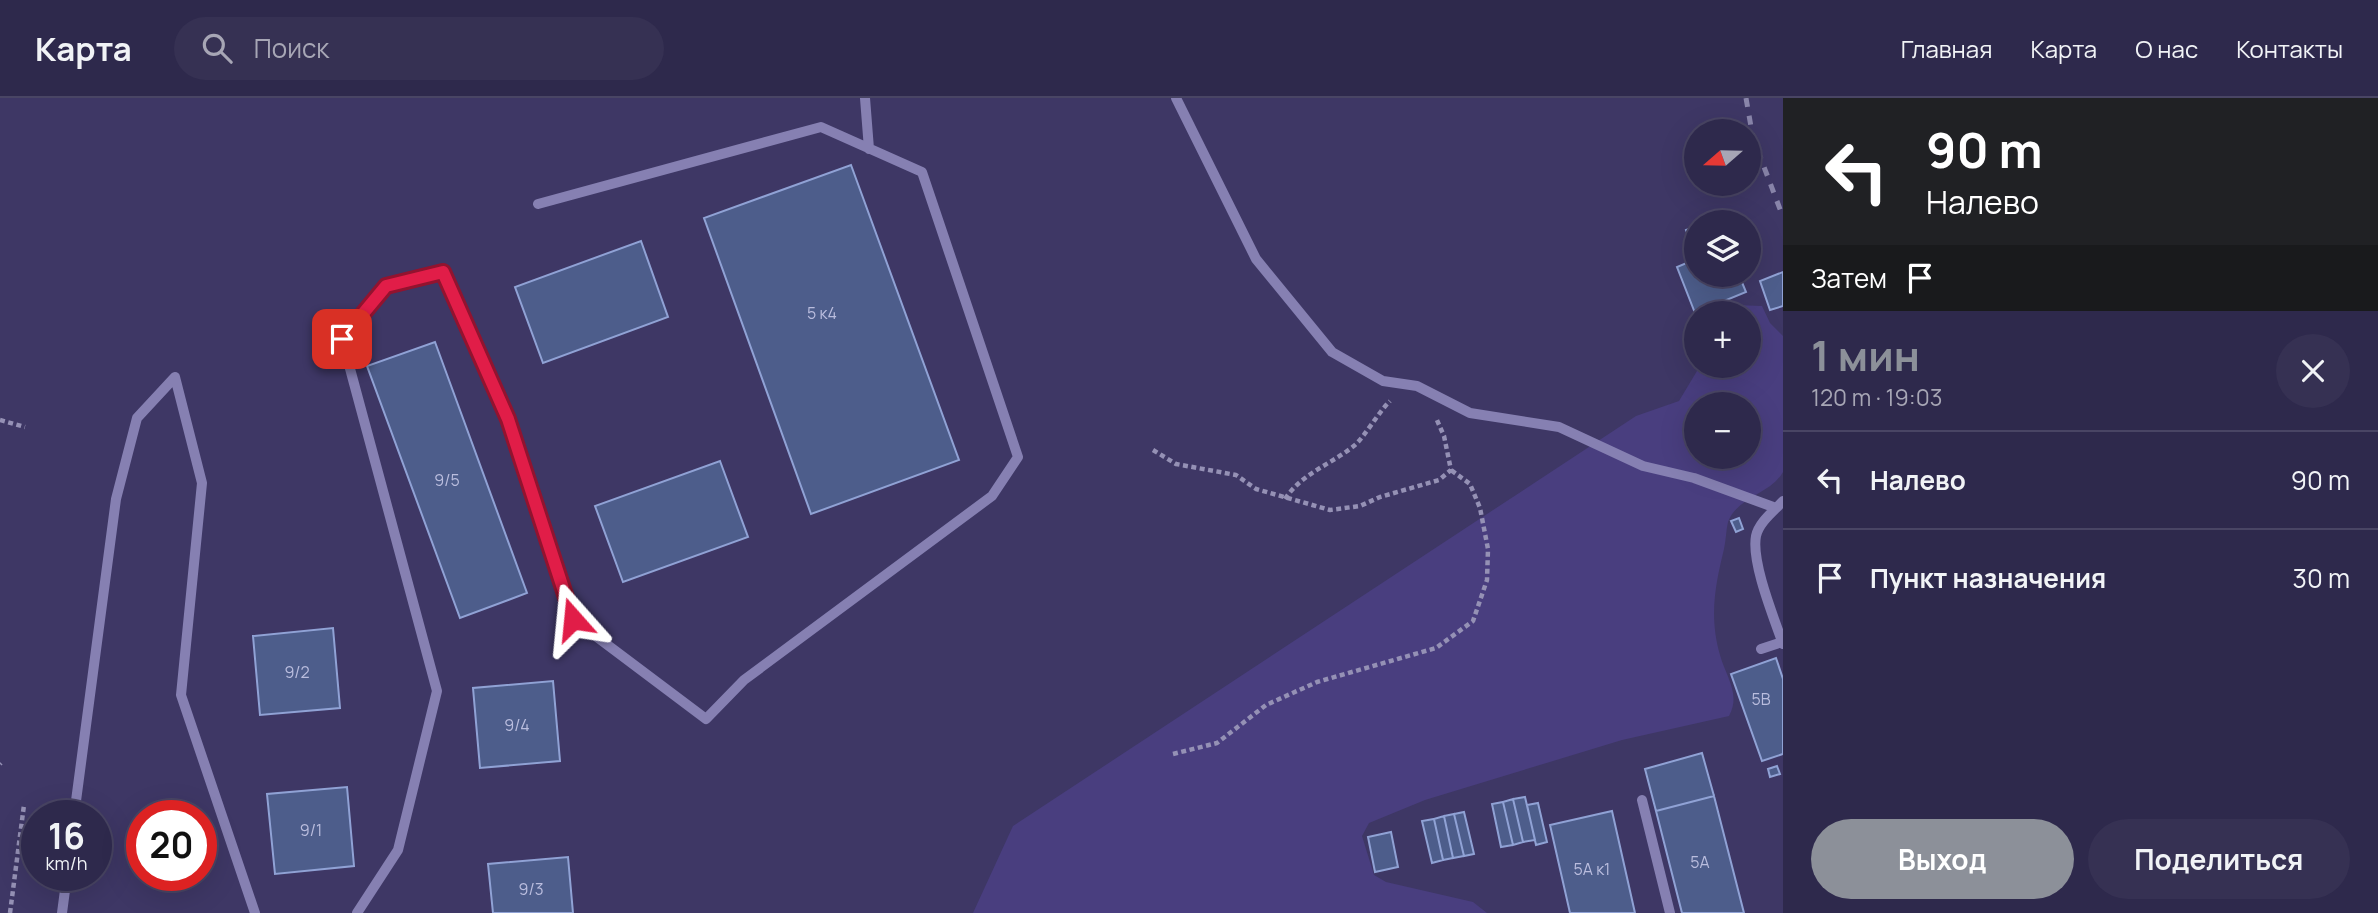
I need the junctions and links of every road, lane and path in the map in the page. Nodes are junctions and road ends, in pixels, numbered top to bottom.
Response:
1 (865, 98) edge
2 (1176, 98) edge
3 (869, 149) junction
4 (538, 205) dead end
5 (1417, 386) junction
6 (0, 420) edge
7 (25, 427) dead end
8 (1153, 450) dead end
9 (1451, 470) junction
10 (1285, 499) junction
11 (1780, 505) edge
12 (1783, 643) edge
13 (1761, 649) dead end
14 (1173, 754) dead end
15 (76, 800) edge
16 (1642, 800) dead end
17 (21, 822) edge
18 (65, 891) edge
19 (10, 913) edge
20 (62, 913) edge
21 (255, 913) edge
22 (357, 913) edge
23 (1670, 913) edge

1 - 3 lane
2 - 5 lane
3 - 4 lane
3 - 22 lane
5 - 9 path
5 - 10 path
5 - 11 lane
6 - 7 path
8 - 10 path
9 - 10 path
9 - 14 path
11 - 12 lane
12 - 13 lane
15 - 21 lane
16 - 23 lane
17 - 19 path
18 - 20 lane

